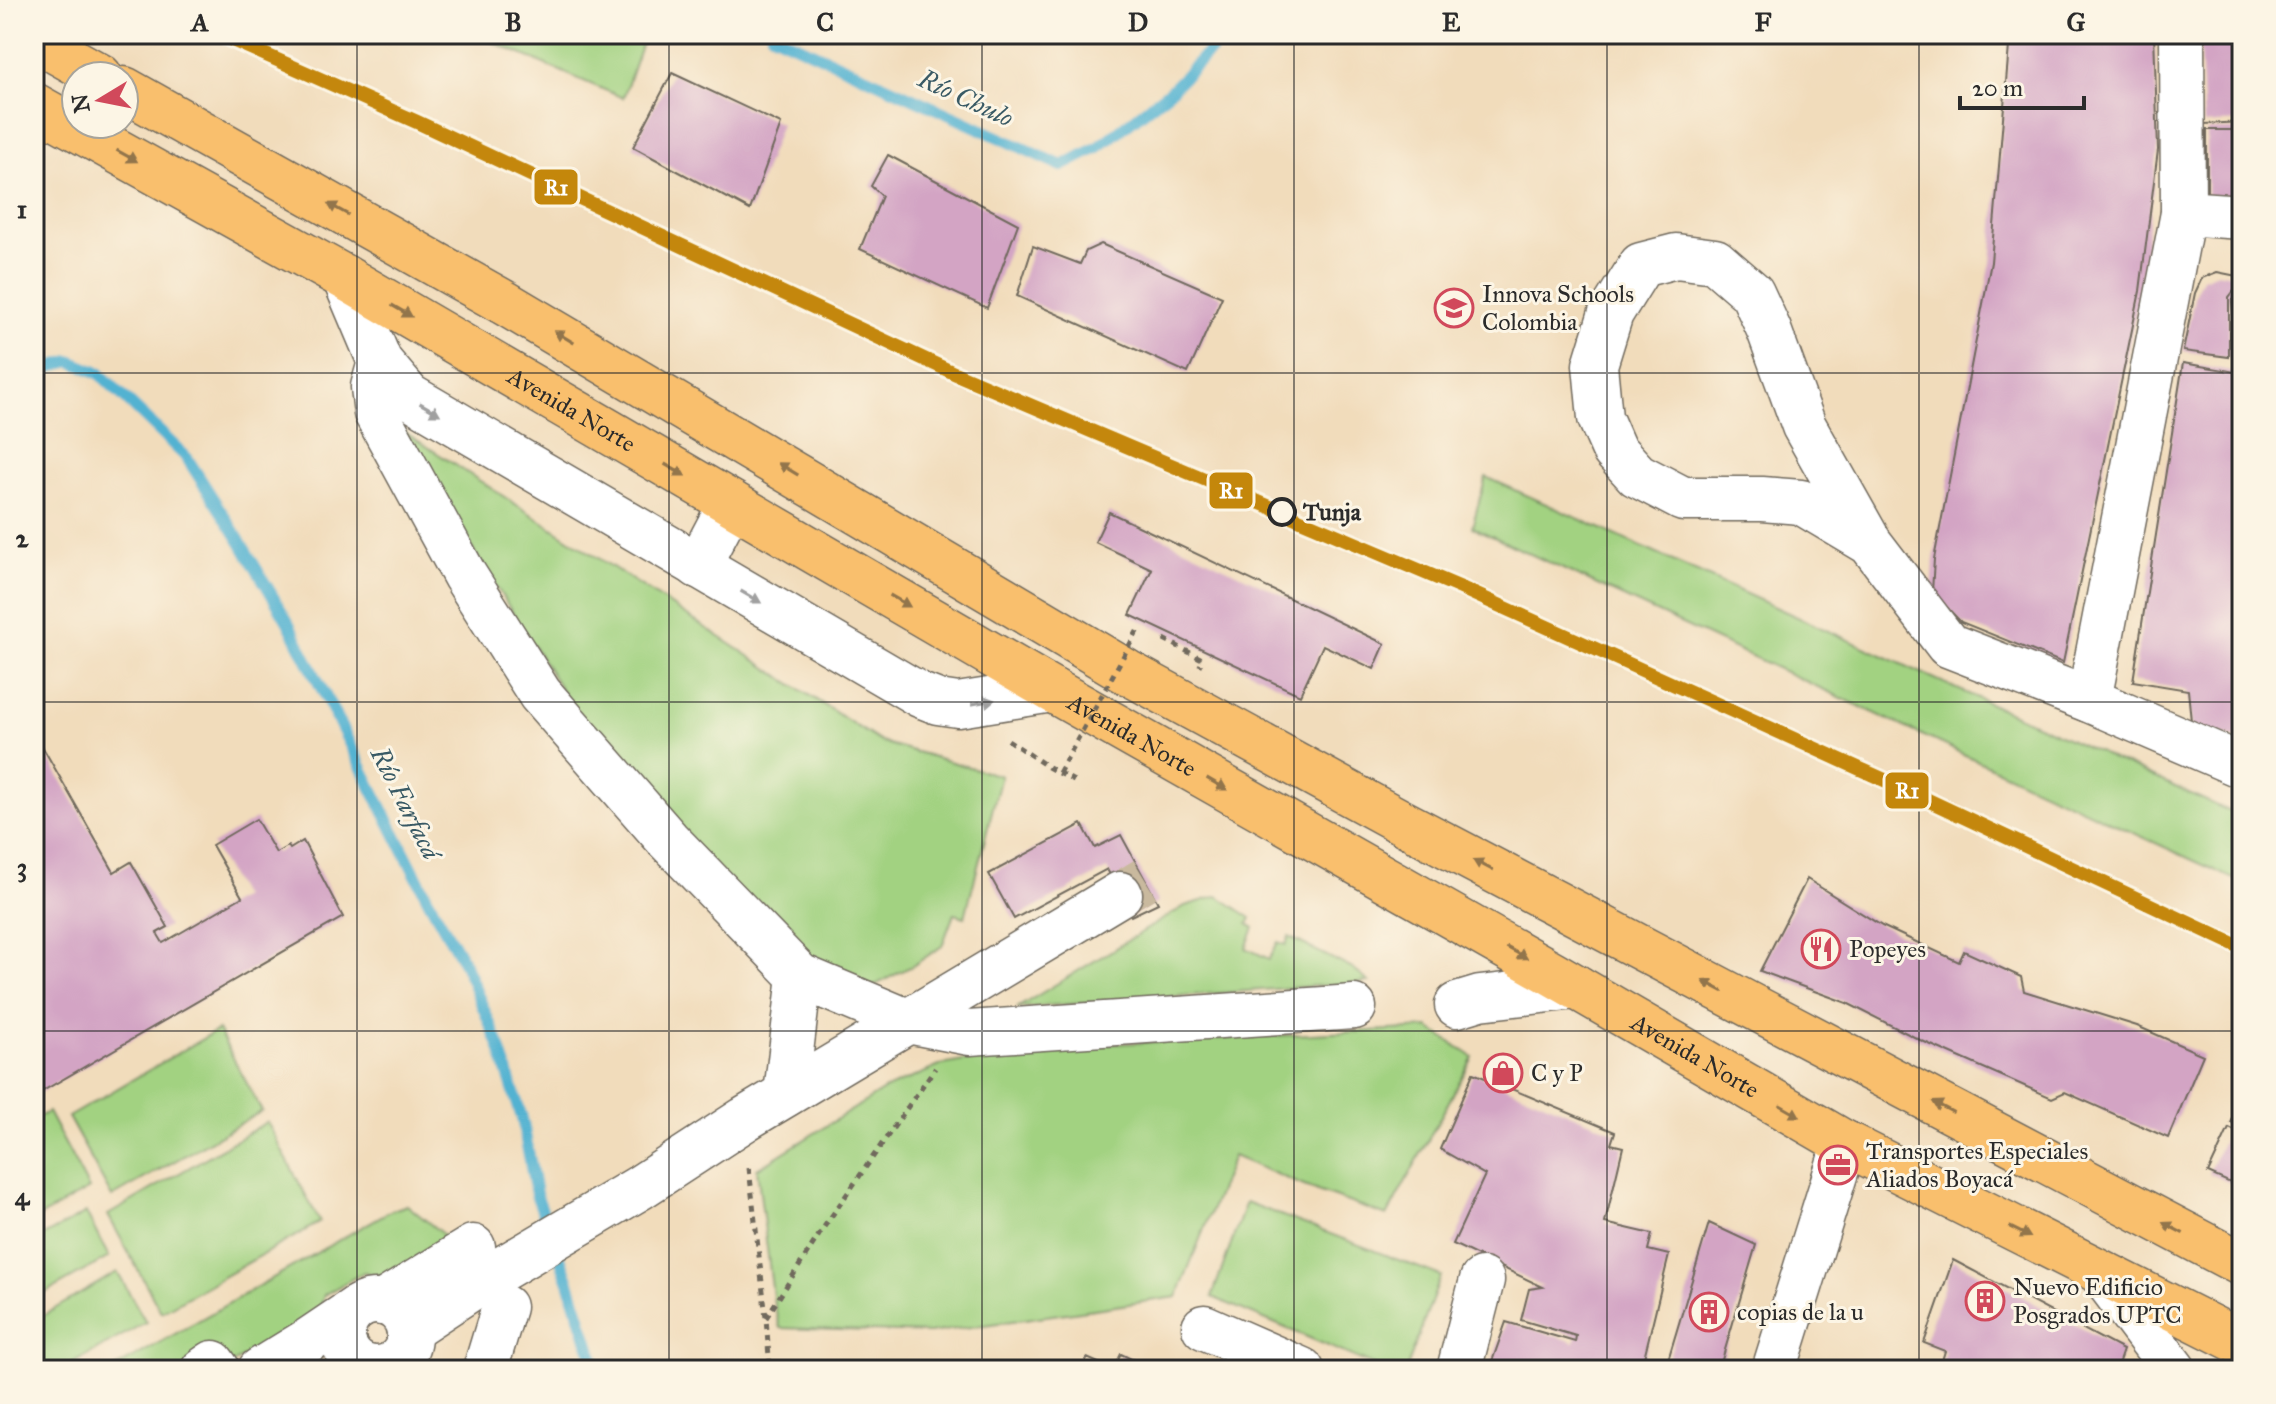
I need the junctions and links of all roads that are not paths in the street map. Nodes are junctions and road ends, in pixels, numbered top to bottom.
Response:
1 (2182, 34) edge
2 (34, 39) edge
3 (71, 60) edge
4 (140, 98) edge
5 (34, 105) edge
6 (2183, 213) junction
7 (2242, 217) edge
8 (344, 277) junction
9 (380, 362) junction
10 (731, 503) junction
11 (1870, 543) junction
12 (698, 566) junction
13 (1052, 690) junction
14 (2089, 700) junction
15 (2242, 766) edge
16 (1120, 894) tunnel mouth
17 (800, 976) junction
18 (1576, 987) junction
19 (1457, 1005) dead end
20 (1354, 1007) dead end
21 (907, 1021) junction
22 (786, 1094) junction
23 (1845, 1143) junction
24 (2242, 1264) edge
25 (2101, 1273) junction
26 (488, 1278) junction
27 (1482, 1280) dead end
28 (1204, 1327) dead end
29 (2242, 1343) edge
30 (203, 1370) edge
31 (218, 1370) edge
32 (260, 1370) edge
33 (485, 1370) edge
34 (1302, 1370) edge
35 (1459, 1370) edge
36 (1774, 1370) edge
37 (2174, 1370) edge

1 - 6 street
2 - 3 main road
24 -> 4 main road
5 -> 8 main road, Avenida Norte
6 - 7 street
6 - 14 street
8 - 9 street
8 -> 10 main road, Avenida Norte
9 -> 12 street
9 - 17 street
10 - 12 street
10 -> 13 main road, Avenida Norte
11 - 11 street
11 - 14 street
12 -> 13 street
13 -> 18 main road, Avenida Norte
14 - 15 street
16 - 21 street
17 - 21 street
17 - 22 street
18 - 19 street
18 -> 23 main road, Avenida Norte
20 - 21 street
21 - 22 street
22 - 26 street
23 -> 25 main road, Avenida Norte
23 - 36 street
25 - 29 main road, Avenida Norte
25 - 37 street
26 - 32 street
26 - 33 street
27 - 35 street
28 - 34 street
30 - 31 street

